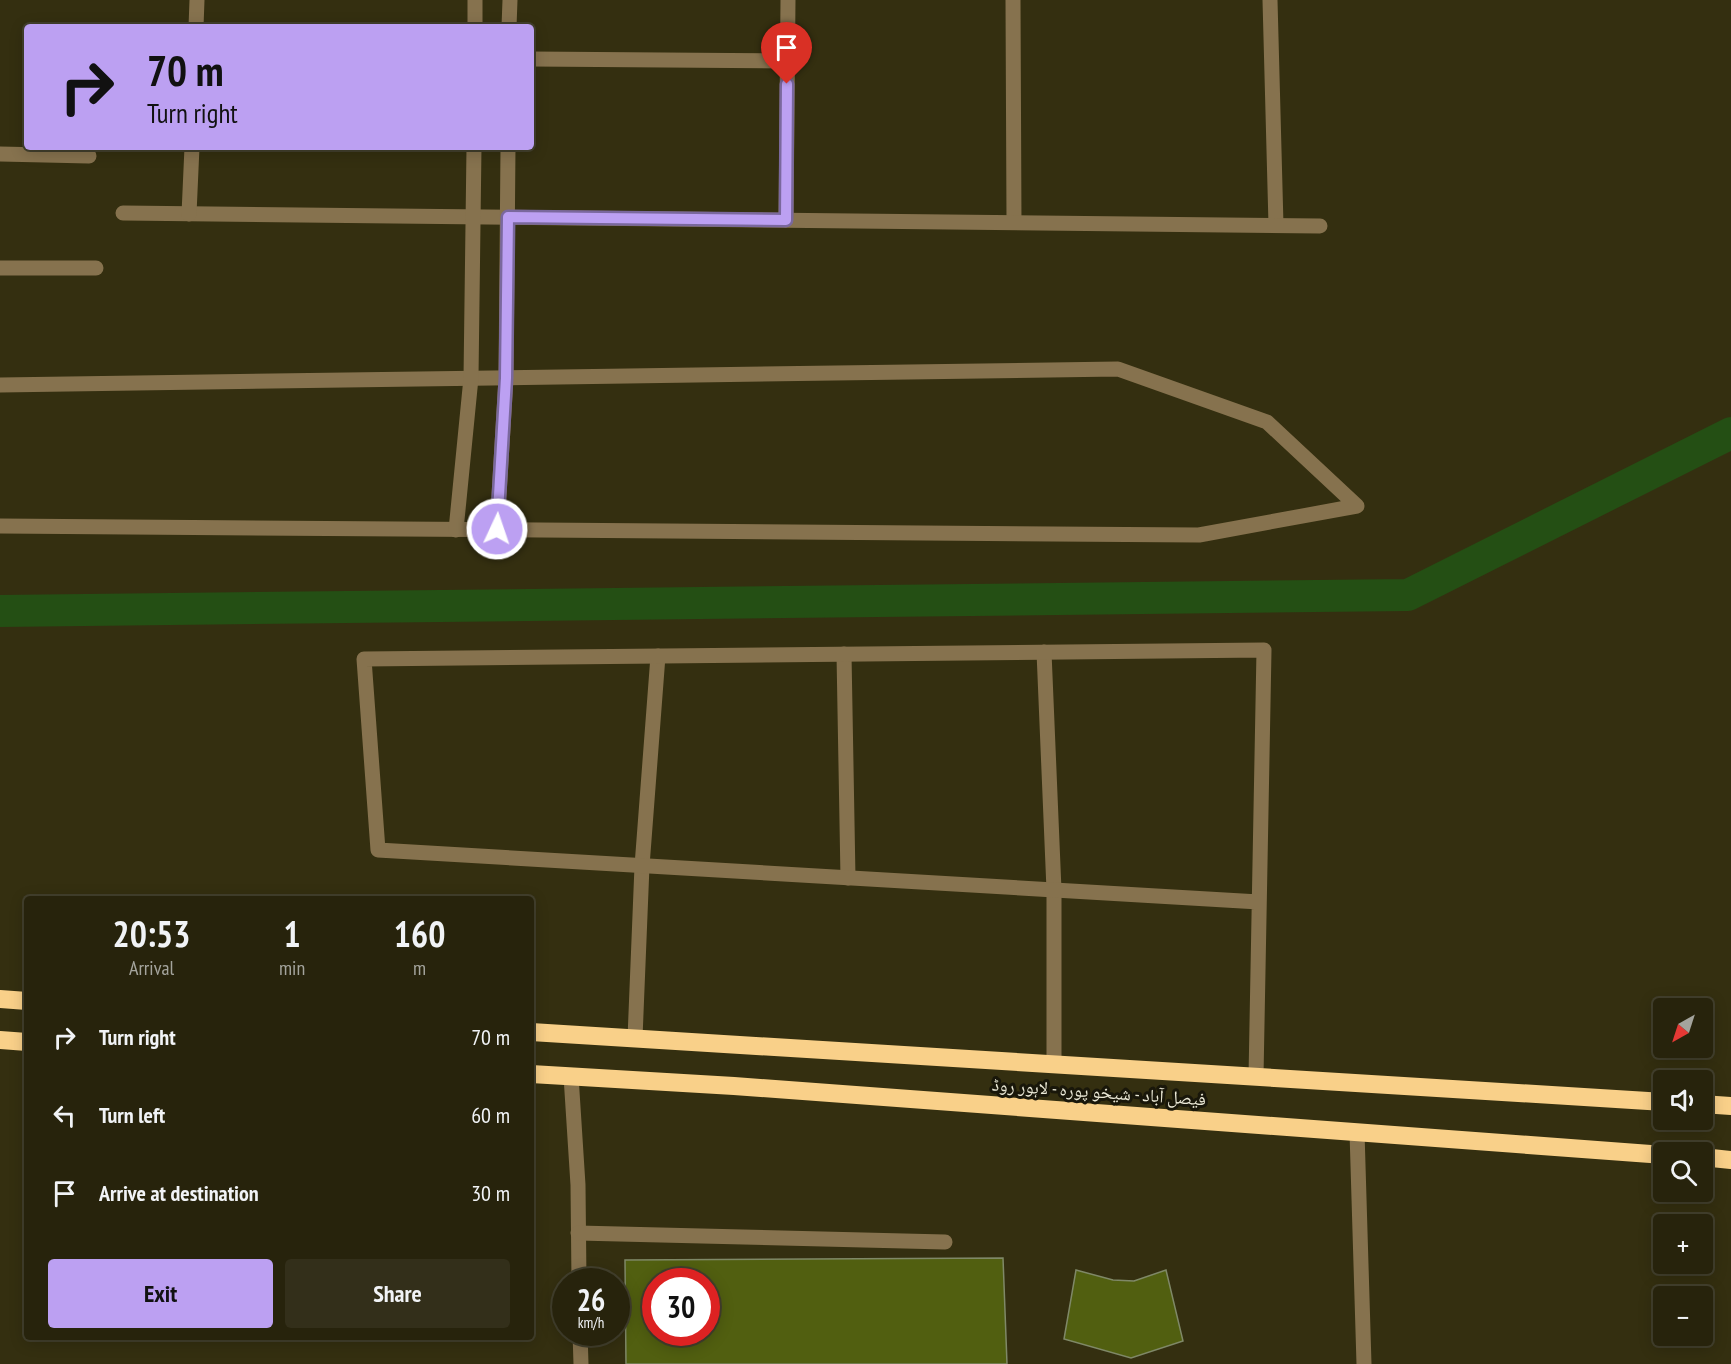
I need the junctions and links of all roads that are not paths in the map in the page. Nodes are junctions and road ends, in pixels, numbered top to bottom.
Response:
1 (197, 0) edge
2 (475, 0) edge
3 (510, 0) edge
4 (788, 0) edge
5 (1013, 0) edge
6 (1270, 0) edge
7 (196, 24) edge
8 (475, 24) edge
9 (509, 24) edge
10 (534, 59) edge
11 (787, 61) junction
12 (192, 150) edge
13 (474, 150) edge
14 (508, 150) edge
15 (0, 154) edge
16 (89, 156) dead end
17 (123, 213) dead end
18 (189, 214) junction
19 (473, 216) junction
20 (508, 217) junction
21 (786, 220) junction
22 (1014, 222) junction
23 (1276, 225) junction
24 (1320, 226) dead end
25 (0, 268) edge
26 (96, 268) dead end
27 (471, 378) junction
28 (506, 378) junction
29 (0, 385) edge
30 (0, 526) edge
31 (497, 529) junction
32 (456, 530) junction
33 (1044, 652) junction
34 (844, 654) junction
35 (658, 656) junction
36 (642, 866) junction
37 (848, 878) junction
38 (1054, 890) junction
39 (1259, 902) junction
40 (0, 999) edge
41 (24, 1001) edge
42 (534, 1032) edge
43 (635, 1038) junction
44 (0, 1040) edge
45 (24, 1042) edge
46 (1054, 1064) junction
47 (534, 1074) edge
48 (571, 1076) junction
49 (1256, 1077) junction
50 (1653, 1100) edge
51 (1713, 1105) edge
52 (1731, 1106) edge
53 (1357, 1132) junction
54 (1653, 1154) edge
55 (1713, 1158) edge
56 (1731, 1160) edge
57 (578, 1233) junction
58 (945, 1242) dead end
59 (579, 1268) edge
60 (580, 1346) edge
61 (581, 1364) edge
62 (1364, 1364) edge

1 - 7 street
2 - 8 street
3 - 9 street
4 - 11 street
5 - 22 street
6 - 23 street
10 - 11 street
11 - 21 street
12 - 18 street
13 - 19 street
14 - 20 street
15 - 16 street
17 - 18 street
18 - 19 street
19 - 20 street
19 - 27 street
20 - 21 street
20 - 28 street
21 - 22 street
22 - 23 street
23 - 24 street
25 - 26 street
27 - 28 street
27 - 29 street
27 - 32 street
28 - 31 street
28 - 31 street
30 - 32 street
31 - 32 street
33 - 34 street
33 - 38 street
33 - 39 street
34 - 35 street
34 - 37 street
35 - 36 street
35 - 36 street
36 - 37 street
36 - 43 street
37 - 38 street
38 - 39 street
38 - 46 street
39 - 49 street
40 - 41 highway
42 - 43 highway, فیصل آباد - شیخو پورہ - لاہور روڈ
43 - 46 highway, فیصل آباد - شیخو پورہ - لاہور روڈ
44 - 45 highway
46 - 49 highway, فیصل آباد - شیخو پورہ - لاہور روڈ
47 - 48 highway, فیصل آباد - شیخو پورہ - لاہور روڈ
48 - 53 highway, فیصل آباد - شیخو پورہ - لاہور روڈ
48 - 57 street
49 - 50 highway, فیصل آباد - شیخو پورہ - لاہور روڈ
51 - 52 highway
53 - 54 highway, فیصل آباد - شیخو پورہ - لاہور روڈ
53 - 62 street
55 - 56 highway
57 - 58 street
57 - 59 street
60 - 61 street

